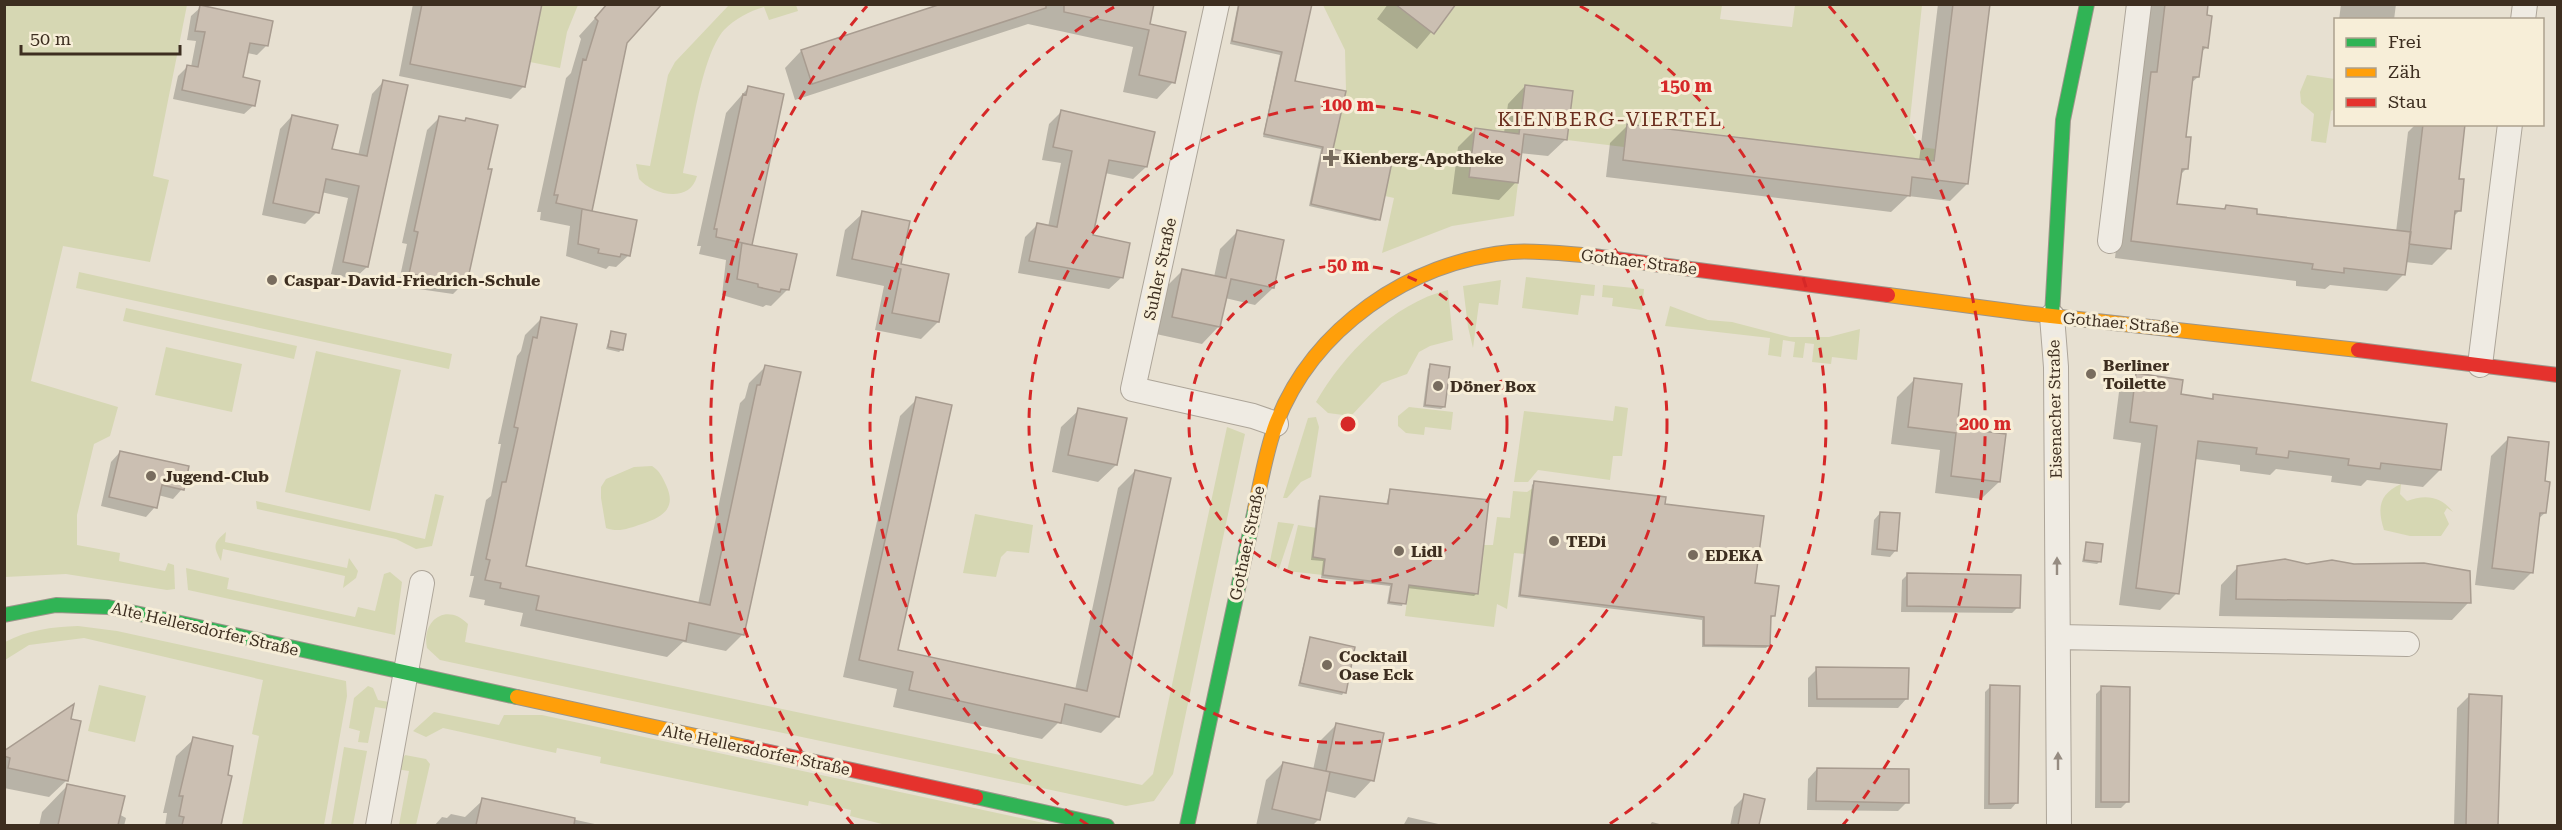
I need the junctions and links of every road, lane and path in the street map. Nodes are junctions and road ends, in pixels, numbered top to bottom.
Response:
1 (1217, 4) edge
2 (2087, 4) edge
3 (2139, 4) edge
4 (2510, 126) edge
5 (2110, 241) dead end
6 (2052, 316) junction
7 (2480, 365) junction
8 (2558, 375) edge
9 (1276, 424) junction
10 (422, 583) dead end
11 (4, 615) edge
12 (2058, 637) junction
13 (2407, 644) dead end
14 (405, 674) junction
15 (378, 825) edge
16 (1107, 825) edge
17 (1187, 825) edge
18 (2059, 825) edge

1 - 9 street, Suhler Straße
2 - 6 street, Eisenacher Straße
3 - 5 street
4 - 7 street
6 - 7 street, Gothaer Straße
6 - 9 street, Gothaer Straße
12 -> 6 street, Eisenacher Straße
7 - 8 street, Gothaer Straße
9 - 17 street, Gothaer Straße
10 - 14 street
11 - 14 street, Alte Hellersdorfer Straße
12 - 13 street
18 -> 12 street, Eisenacher Straße
14 - 15 street
14 - 16 street, Alte Hellersdorfer Straße

